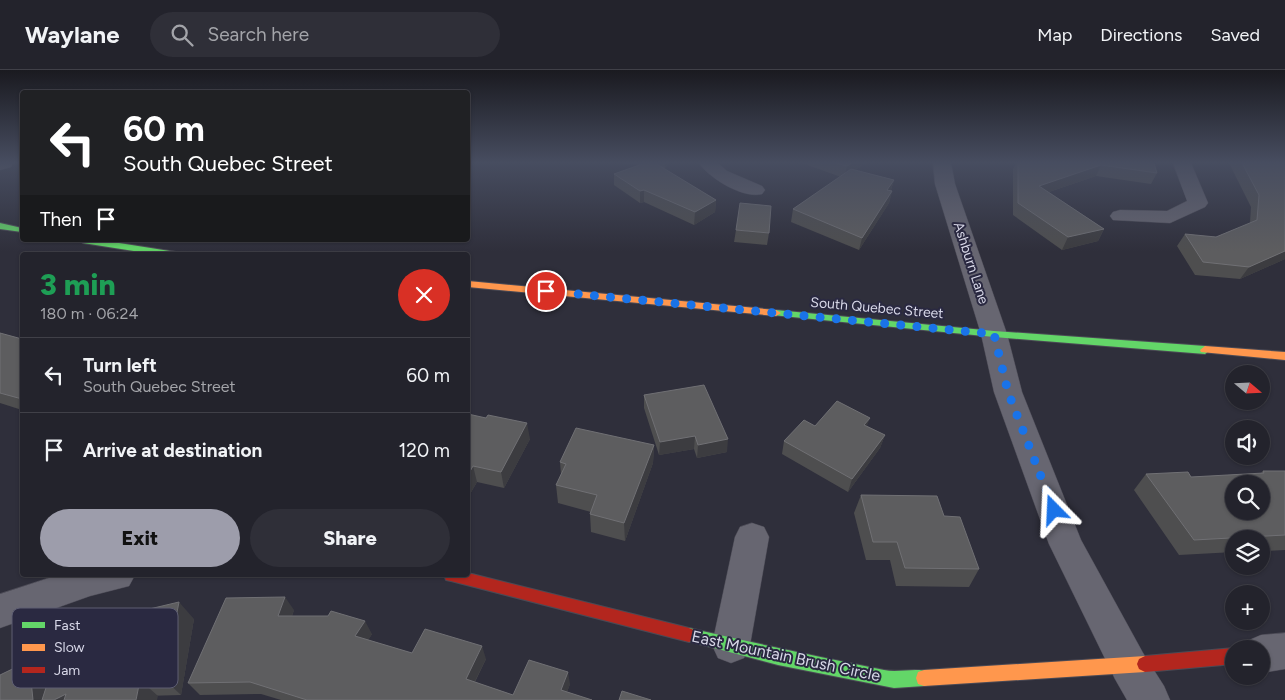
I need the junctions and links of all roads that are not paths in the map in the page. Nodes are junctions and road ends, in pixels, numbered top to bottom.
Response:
1 (948, 192) edge
2 (1194, 192) edge
3 (1120, 216) dead end
4 (0, 226) edge
5 (20, 230) edge
6 (95, 242) edge
7 (157, 252) edge
8 (470, 284) edge
9 (994, 334) junction
10 (1285, 356) edge
11 (752, 537) dead end
12 (106, 577) edge
13 (459, 577) edge
14 (0, 611) edge
15 (731, 645) junction
16 (1285, 651) edge
17 (1270, 653) edge
18 (1225, 657) edge
19 (1129, 666) junction
20 (1150, 700) edge

1 - 9 street, Ashburn Lane
2 - 3 street
4 - 5 main road
6 - 7 main road
8 - 9 main road, South Quebec Street
9 - 10 main road, South Quebec Street
9 - 19 street
11 - 15 street
12 - 14 street
13 - 15 main road, East Mountain Brush Circle
15 - 19 main road, East Mountain Brush Circle
16 - 17 street
18 - 19 main road, East Mountain Brush Circle
19 - 20 street

